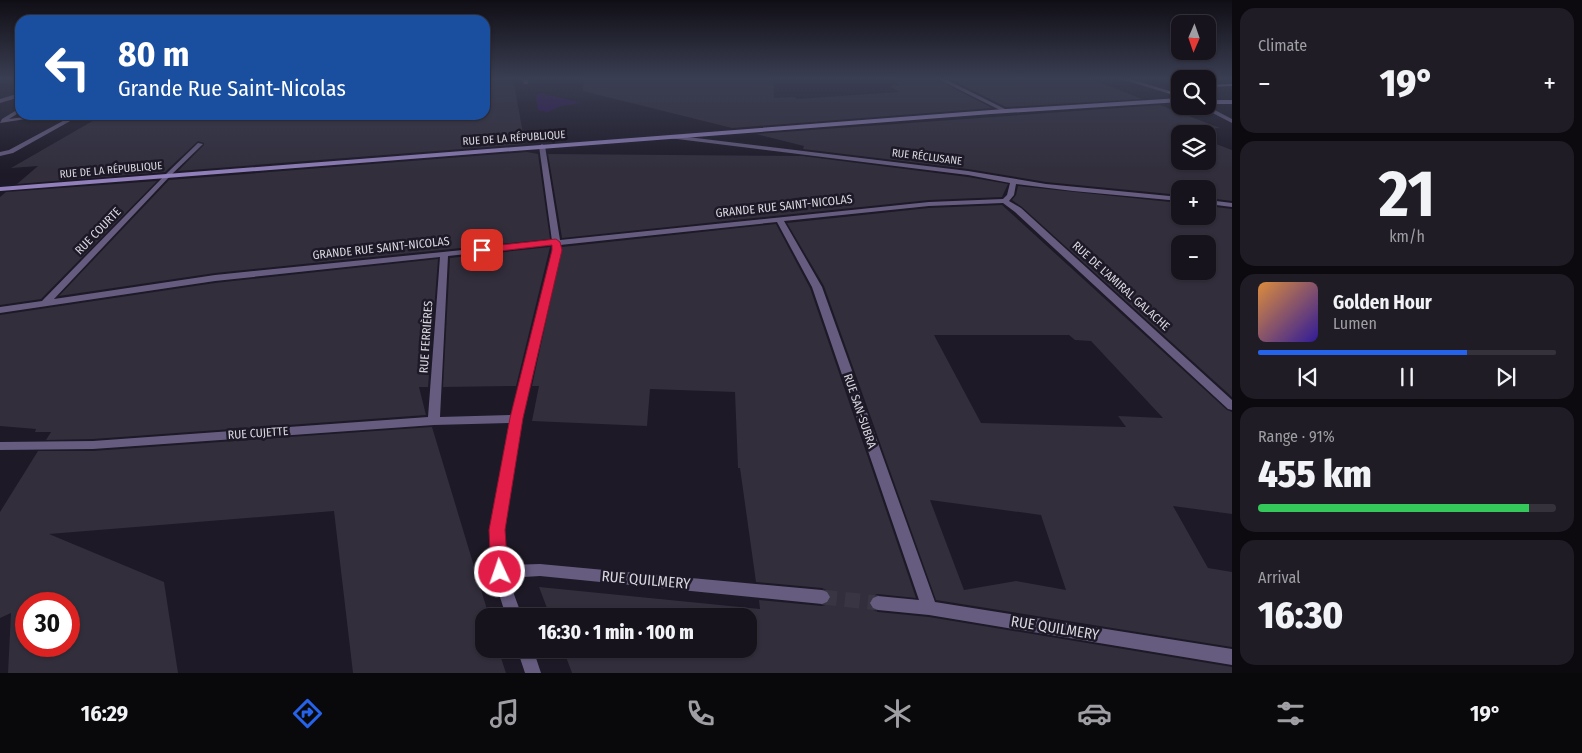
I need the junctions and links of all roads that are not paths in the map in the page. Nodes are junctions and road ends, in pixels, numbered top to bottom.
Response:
1 (1015, 110) edge
2 (1006, 111) joint
3 (1216, 113) edge
4 (15, 114) edge
5 (1220, 115) junction
6 (1232, 116) edge
7 (22, 120) edge
8 (69, 120) edge
9 (1232, 121) edge
10 (1, 124) edge
11 (671, 137) junction
12 (200, 144) dead end
13 (542, 146) junction
14 (0, 154) edge
15 (168, 175) junction
16 (1013, 184) junction
17 (0, 188) edge
18 (1171, 198) edge
19 (1004, 201) junction
20 (1216, 203) edge
21 (1232, 205) edge
22 (779, 219) junction
23 (556, 242) junction
24 (444, 254) junction
25 (45, 303) junction
26 (0, 310) edge
27 (1232, 406) edge
28 (516, 418) junction
29 (434, 421) junction
30 (0, 446) edge
31 (500, 572) junction
32 (822, 597) tunnel mouth
33 (878, 603) tunnel mouth
34 (511, 608) edge
35 (929, 608) junction
36 (1232, 657) edge
37 (528, 658) edge
38 (533, 673) edge

1 - 2 street, RUE DE LA RÉPUBLIQUE
2 - 11 street, RUE DE LA RÉPUBLIQUE
3 - 5 street
4 - 10 street
5 - 6 street
5 - 9 street
7 - 10 street
8 - 14 street
11 - 13 street, RUE DE LA RÉPUBLIQUE
11 - 16 street, RUE RÉCLUSANE
12 - 15 street, RUE COURTE
13 - 15 street, RUE DE LA RÉPUBLIQUE
13 - 23 street
15 - 17 street, RUE DE LA RÉPUBLIQUE
15 - 25 street, RUE COURTE
16 - 18 street, RUE RÉCLUSANE
16 - 19 street
19 - 22 street, GRANDE RUE SAINT-NICOLAS
19 - 27 street, RUE DE L'AMIRAL GALACHE
20 - 21 street
22 - 23 street, GRANDE RUE SAINT-NICOLAS
22 - 35 street, RUE SAN-SUBRA
23 - 24 street, GRANDE RUE SAINT-NICOLAS
23 - 28 street
24 - 25 street, GRANDE RUE SAINT-NICOLAS
24 - 29 street, RUE FERRIÈRES
25 - 26 street, GRANDE RUE SAINT-NICOLAS
28 - 29 street, RUE CUJETTE
28 - 31 street
29 - 30 street, RUE CUJETTE
31 - 32 street, RUE QUILMERY
31 - 34 street
33 - 35 street, RUE QUILMERY
35 - 36 street, RUE QUILMERY
37 - 38 street

